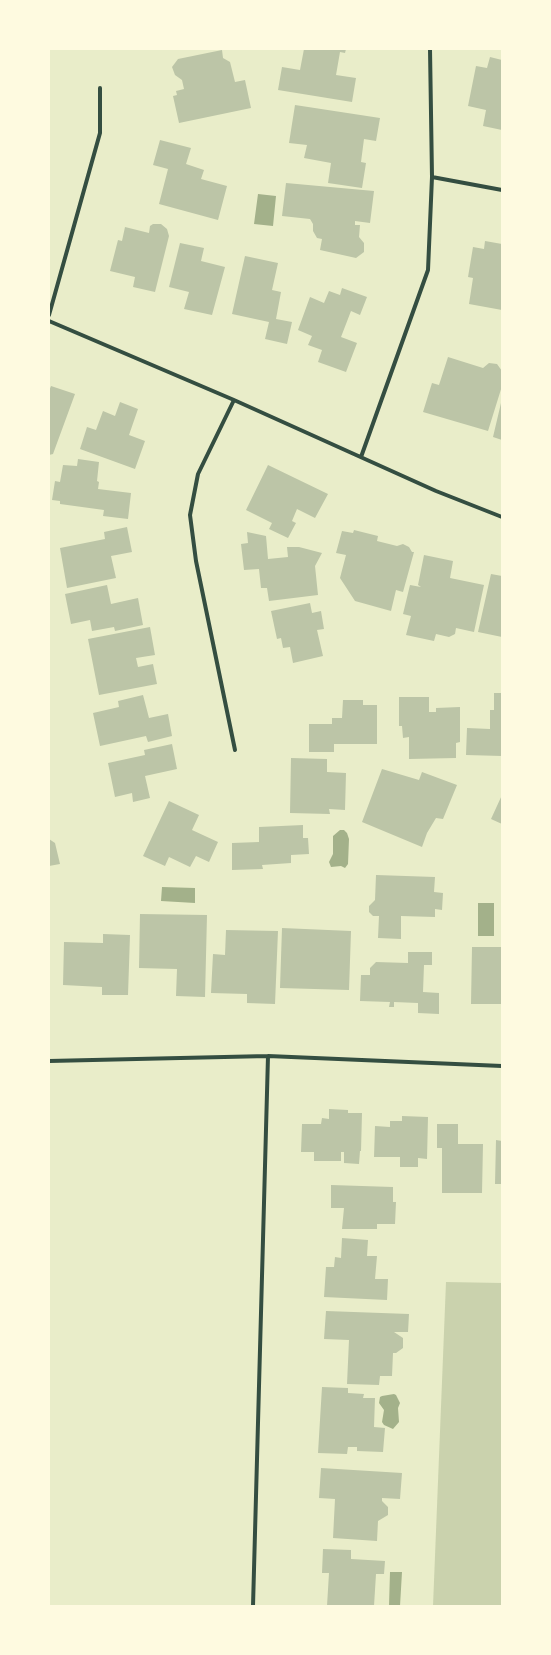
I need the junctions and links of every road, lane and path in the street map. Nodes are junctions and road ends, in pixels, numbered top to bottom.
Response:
1 (430, 49) edge
2 (100, 88) dead end
3 (432, 177) junction
4 (502, 190) edge
5 (49, 315) edge
6 (49, 321) edge
7 (234, 400) junction
8 (361, 457) junction
9 (502, 517) edge
10 (235, 750) dead end
11 (268, 1056) junction
12 (49, 1061) edge
13 (502, 1066) edge
14 (253, 1606) edge

1 - 3 street
2 - 5 street
3 - 4 street
3 - 8 street
6 - 7 street
7 - 8 street
7 - 10 street
8 - 9 street
11 - 12 street
11 - 13 street
11 - 14 street

